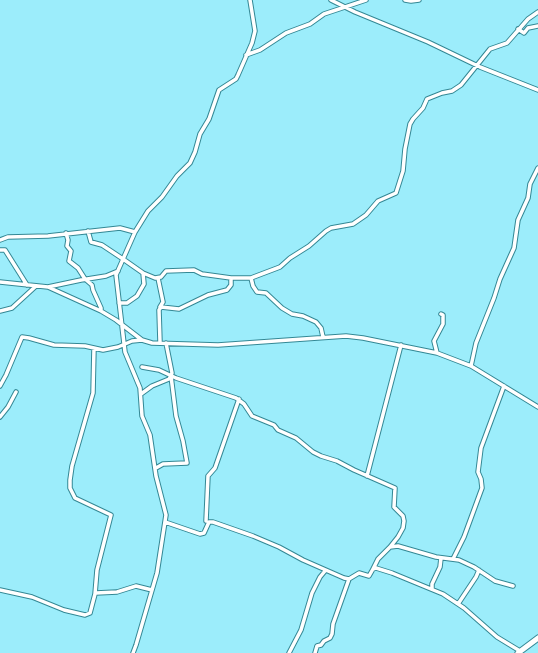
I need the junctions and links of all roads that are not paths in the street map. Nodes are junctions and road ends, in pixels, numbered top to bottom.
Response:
1 (250, 0) edge
2 (331, 0) edge
3 (366, 0) edge
4 (405, 0) edge
5 (419, 0) edge
6 (346, 7) junction
7 (538, 12) edge
8 (538, 26) edge
9 (518, 29) junction
10 (246, 55) junction
11 (478, 66) junction
12 (538, 90) edge
13 (538, 168) edge
14 (88, 231) junction
15 (136, 232) junction
16 (66, 234) junction
17 (0, 240) edge
18 (0, 250) edge
19 (123, 259) junction
20 (118, 271) junction
21 (143, 273) junction
22 (158, 278) junction
23 (231, 278) junction
24 (251, 278) junction
25 (85, 279) junction
26 (0, 282) edge
27 (27, 285) junction
28 (36, 286) junction
29 (48, 287) junction
30 (119, 303) junction
31 (160, 309) junction
32 (101, 311) junction
33 (0, 312) edge
34 (441, 314) dead end
35 (122, 325) junction
36 (323, 337) junction
37 (142, 340) junction
38 (160, 342) junction
39 (166, 343) junction
40 (124, 344) junction
41 (401, 345) junction
42 (94, 348) junction
43 (437, 352) junction
44 (471, 366) junction
45 (142, 367) dead end
46 (171, 376) junction
47 (1, 384) edge
48 (504, 386) junction
49 (16, 392) dead end
50 (141, 394) junction
51 (239, 400) junction
52 (538, 407) edge
53 (0, 417) edge
54 (156, 468) junction
55 (367, 476) junction
56 (206, 521) dead end
57 (165, 522) junction
58 (390, 547) junction
59 (441, 558) junction
60 (453, 559) junction
61 (373, 570) junction
62 (479, 570) junction
63 (325, 571) junction
64 (349, 579) junction
65 (513, 586) dead end
66 (432, 589) junction
67 (0, 590) edge
68 (152, 590) junction
69 (95, 594) junction
70 (458, 604) junction
71 (538, 638) edge
72 (519, 652) edge
73 (133, 653) edge
74 (289, 653) edge
75 (315, 653) edge

1 - 10 street
2 - 6 street
3 - 6 street
4 - 5 street
6 - 10 street
6 - 11 street
7 - 9 street
8 - 9 street
9 - 11 street
10 - 15 street
11 - 12 street
11 - 24 street
13 - 44 street
14 - 15 street
14 - 16 street
14 - 19 street
15 - 19 street
16 - 17 street
16 - 25 street
18 - 27 street
19 - 20 street
19 - 21 street
20 - 25 street
20 - 30 street
21 - 22 street
21 - 30 street
22 - 23 street
22 - 31 street
23 - 24 street
23 - 31 street
24 - 36 street
25 - 29 street
25 - 32 street
26 - 27 street
27 - 28 street
28 - 29 street
28 - 33 street
29 - 32 street
30 - 35 street
31 - 38 street
32 - 35 street
34 - 43 street
35 - 37 street
35 - 40 street
36 - 39 street
36 - 41 street
37 - 38 street
37 - 40 street
38 - 39 street
39 - 46 street
40 - 42 street
40 - 50 street
41 - 43 street
41 - 55 street
42 - 47 street
42 - 69 street
43 - 44 street
44 - 48 street
45 - 46 street
46 - 50 street
46 - 51 street
46 - 54 street
48 - 52 street
48 - 60 street
49 - 53 street
50 - 54 street
51 - 55 street
51 - 56 street
54 - 57 street
55 - 58 street
57 - 63 street
57 - 68 street
58 - 59 street
58 - 61 street
59 - 60 street
59 - 66 street
60 - 62 street
61 - 64 street
61 - 66 street
62 - 65 street
62 - 70 street
63 - 64 street
63 - 74 street
64 - 75 street
66 - 70 street
67 - 69 street
68 - 69 street
68 - 73 street
70 - 72 street
71 - 72 main road

